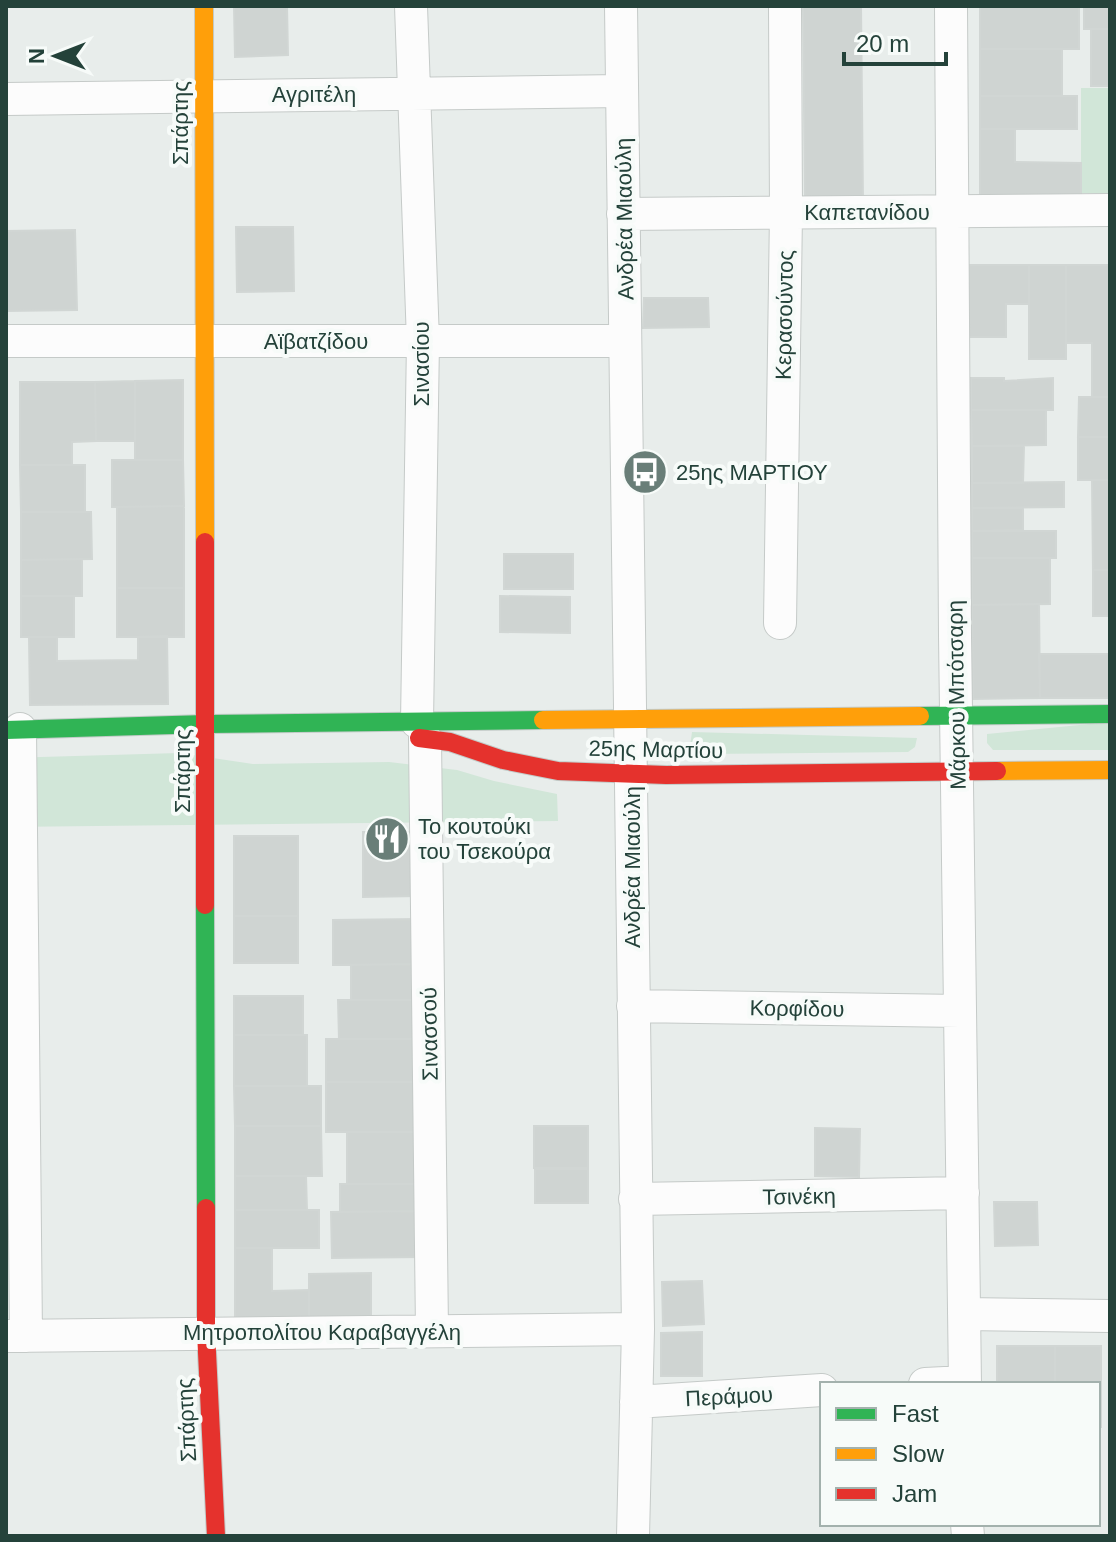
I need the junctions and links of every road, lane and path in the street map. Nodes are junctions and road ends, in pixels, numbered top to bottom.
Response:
1 (204, 6) edge
2 (411, 6) edge
3 (621, 6) edge
4 (785, 6) edge
5 (951, 6) edge
6 (622, 91) junction
7 (412, 93) junction
8 (204, 95) junction
9 (6, 99) edge
10 (1110, 210) edge
11 (952, 211) junction
12 (786, 213) junction
13 (623, 214) junction
14 (6, 341) edge
15 (205, 341) junction
16 (423, 341) junction
17 (625, 341) junction
18 (780, 623) dead end
19 (1110, 714) edge
20 (956, 716) junction
21 (630, 719) junction
22 (206, 724) junction
23 (13, 729) edge
24 (421, 730) junction
25 (1110, 770) edge
26 (631, 774) junction
27 (958, 774) junction
28 (633, 1006) junction
29 (960, 1011) junction
30 (963, 1193) junction
31 (635, 1199) junction
32 (964, 1314) junction
33 (1110, 1316) edge
34 (638, 1329) junction
35 (432, 1331) junction
36 (206, 1332) junction
37 (16, 1336) edge
38 (965, 1382) edge
39 (820, 1390) edge
40 (636, 1402) junction
41 (216, 1536) edge
42 (633, 1536) edge

1 - 8 street, Σπάρτης
2 - 7 street, Σινασίου
3 - 6 street, Ανδρέα Μιαούλη
4 - 12 street, Κερασούντος
5 - 11 street, Μάρκου Μπότσαρη
6 - 7 street, Αγριτέλη
6 - 13 street, Ανδρέα Μιαούλη
7 - 8 street, Αγριτέλη
7 - 16 street, Σινασίου
8 - 9 street, Αγριτέλη
8 - 15 street, Σπάρτης
10 - 11 street, Καπετανίδου
11 - 12 street, Καπετανίδου
11 - 20 street, Μάρκου Μπότσαρη
12 - 13 street, Καπετανίδου
12 - 18 street, Κερασούντος
13 - 17 street, Ανδρέα Μιαούλη
14 - 15 street, Αϊβατζίδου
15 - 16 street, Αϊβατζίδου
15 - 22 street, Σπάρτης
16 - 17 street, Αϊβατζίδου
16 - 24 street, Σινασίου
17 - 21 street, Ανδρέα Μιαούλη
19 - 20 street, 25ης Μαρτίου
20 - 21 street, 25ης Μαρτίου
20 - 27 street, Μάρκου Μπότσαρη
21 - 24 street, 25ης Μαρτίου
21 - 26 street, Ανδρέα Μιαούλη
22 - 23 street, 25ης Μαρτίου
22 - 24 street, 25ης Μαρτίου
22 - 36 street, Σπάρτης
23 - 37 street
24 - 26 street, 25ης Μαρτίου
24 - 35 street, Σινασσού
25 - 27 street, 25ης Μαρτίου
26 - 27 street, 25ης Μαρτίου
26 - 28 street, Ανδρέα Μιαούλη
27 - 29 street, Μάρκου Μπότσαρη
28 - 29 street, Κορφίδου
28 - 31 street, Ανδρέα Μιαούλη
29 - 30 street, Μάρκου Μπότσαρη
30 - 31 street, Τσινέκη
30 - 32 street, Μάρκου Μπότσαρη
31 - 34 street, Ανδρέα Μιαούλη
32 - 33 street
32 - 38 street, Μάρκου Μπότσαρη
34 - 35 street, Μητροπολίτου Καραβαγγέλη
34 - 40 street, Ανδρέα Μιαούλη
35 - 36 street, Μητροπολίτου Καραβαγγέλη
36 - 37 street, Μητροπολίτου Καραβαγγέλη
36 - 41 street, Σπάρτης
39 - 40 street, Περάμου
40 - 42 street, Ανδρέα Μιαούλη

